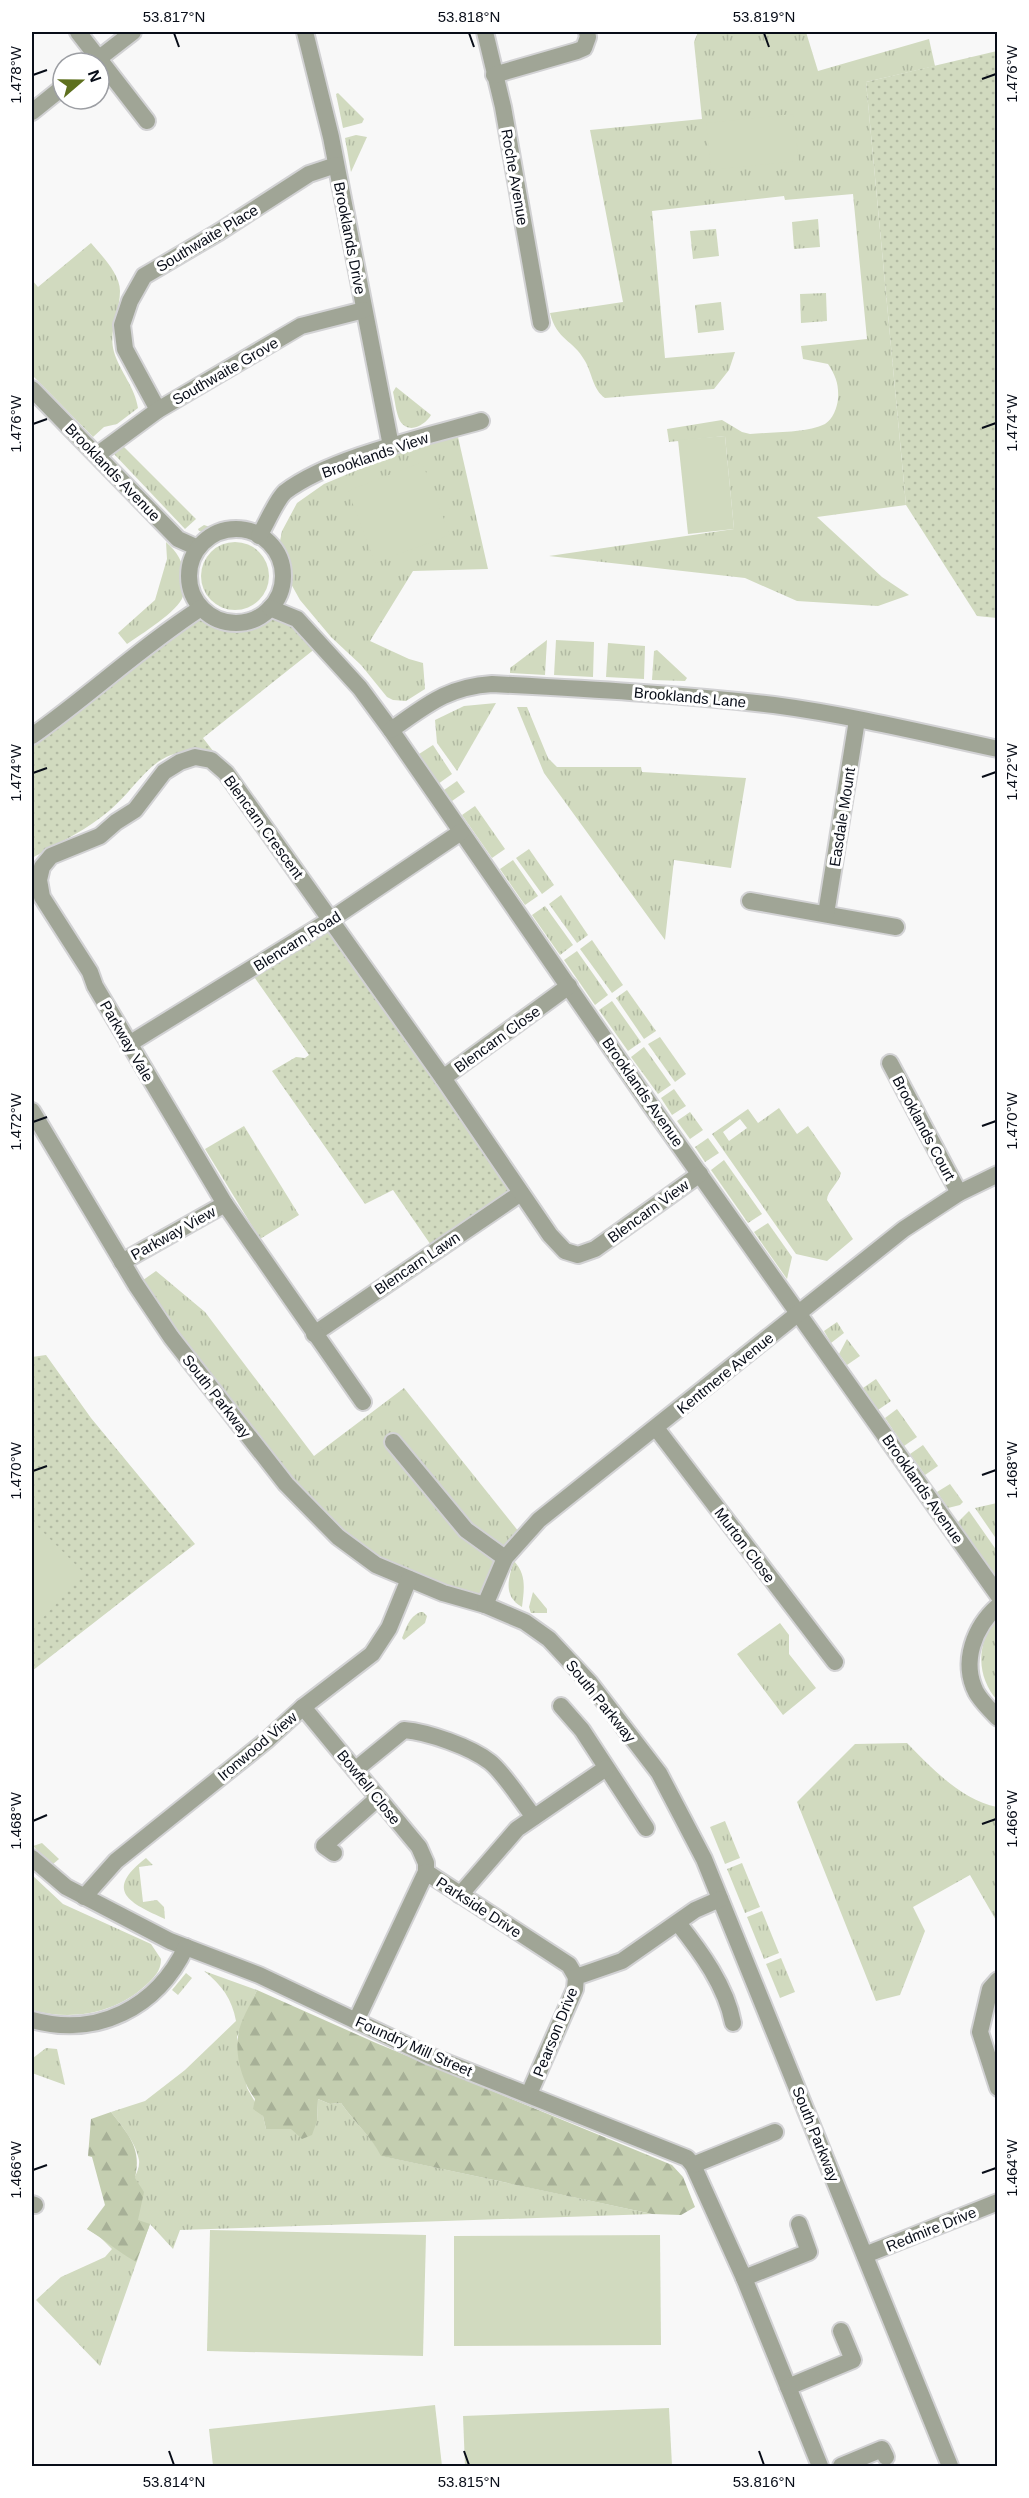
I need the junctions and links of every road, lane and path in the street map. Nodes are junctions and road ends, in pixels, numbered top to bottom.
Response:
1 (78, 32) edge
2 (133, 32) edge
3 (305, 32) edge
4 (485, 32) edge
5 (587, 32) edge
6 (89, 51) edge
7 (108, 51) edge
8 (494, 75) junction
9 (111, 79) edge
10 (51, 97) edge
11 (32, 112) edge
12 (147, 121) dead end
13 (336, 165) junction
14 (364, 310) junction
15 (541, 323) dead end
16 (32, 392) edge
17 (158, 410) junction
18 (481, 421) dead end
19 (391, 446) junction
20 (97, 456) junction
21 (259, 536) junction
22 (198, 548) junction
23 (201, 608) junction
24 (270, 608) junction
25 (857, 720) junction
26 (391, 730) junction
27 (32, 736) edge
28 (998, 749) edge
29 (461, 832) junction
30 (750, 901) dead end
31 (826, 914) junction
32 (330, 920) junction
33 (896, 927) dead end
34 (95, 986) joint
35 (569, 986) junction
36 (129, 1044) junction
37 (890, 1063) dead end
38 (443, 1078) junction
39 (32, 1111) edge
40 (700, 1173) junction
41 (998, 1174) edge
42 (959, 1192) junction
43 (521, 1193) junction
44 (225, 1204) junction
45 (595, 1249) joint
46 (122, 1262) junction
47 (798, 1313) junction
48 (314, 1334) junction
49 (363, 1402) dead end
50 (656, 1428) junction
51 (393, 1442) dead end
52 (505, 1558) junction
53 (409, 1580) junction
54 (998, 1595) edge
55 (484, 1605) junction
56 (998, 1606) edge
57 (835, 1662) dead end
58 (561, 1706) dead end
59 (303, 1707) junction
60 (998, 1718) edge
61 (606, 1768) junction
62 (356, 1770) junction
63 (378, 1798) junction
64 (534, 1817) junction
65 (646, 1828) dead end
66 (334, 1853) dead end
67 (32, 1858) edge
68 (426, 1872) junction
69 (460, 1895) junction
70 (84, 1897) junction
71 (720, 1899) junction
72 (678, 1923) junction
73 (186, 1947) junction
74 (576, 1977) junction
75 (998, 1980) edge
76 (32, 2020) edge
77 (356, 2021) junction
78 (733, 2023) dead end
79 (998, 2088) edge
80 (530, 2094) junction
81 (775, 2132) dead end
82 (693, 2165) junction
83 (998, 2202) edge
84 (799, 2224) dead end
85 (865, 2255) junction
86 (744, 2278) junction
87 (841, 2331) dead end
88 (788, 2387) junction
89 (886, 2457) dead end
90 (820, 2466) edge
91 (841, 2466) edge
92 (950, 2466) edge

1 - 6 street
2 - 7 street
3 - 13 street, Brooklands Drive
4 - 8 street, Roche Avenue
5 - 8 street
8 - 15 street, Roche Avenue
9 - 12 street
10 - 11 street
13 - 14 street, Brooklands Drive
13 - 17 street, Southwaite Place
14 - 17 street, Southwaite Grove
14 - 19 street, Brooklands Drive
16 - 20 street, Brooklands Avenue
17 - 20 street, Southwaite Grove
18 - 19 street, Brooklands View
19 - 21 street, Brooklands View
20 - 22 street, Brooklands Avenue
21 - 22 street
21 - 24 street
22 - 23 street
23 - 24 street
23 - 27 street
24 - 26 street, Brooklands Avenue
25 - 26 street, Brooklands Lane
25 - 28 street, Brooklands Lane
25 - 31 street, Easdale Mount
26 - 29 street, Brooklands Avenue
29 - 32 street, Blencarn Road
29 - 35 street, Brooklands Avenue
30 - 31 street
31 - 33 street
32 - 34 street, Blencarn Crescent
32 - 36 street, Blencarn Road
32 - 38 street, Blencarn Crescent
34 - 36 street, Parkway Vale
35 - 38 street, Blencarn Close
35 - 40 street, Brooklands Avenue
36 - 44 street, Parkway Vale
37 - 42 street, Brooklands Court
38 - 43 street, Blencarn Close
39 - 46 street, South Parkway
40 - 45 street, Blencarn View
40 - 47 street, Brooklands Avenue
41 - 42 street, Kentmere Avenue
42 - 47 street, Kentmere Avenue
43 - 45 street, Blencarn Close
43 - 48 street, Blencarn Lawn
44 - 46 street, Parkway View
44 - 48 street
46 - 53 street, South Parkway
47 - 50 street, Kentmere Avenue
47 - 54 street, Brooklands Avenue
48 - 49 street
50 - 52 street, Kentmere Avenue
50 - 57 street, Murton Close
51 - 52 street
52 - 55 street, Kentmere Avenue
53 - 55 street, South Parkway
53 - 59 street, Ironwood View
55 - 71 street, South Parkway
56 - 60 street
58 - 61 street
59 - 62 street, Bowfell Close
59 - 70 street, Ironwood View
61 - 64 street
61 - 65 street
62 - 63 street, Bowfell Close
62 - 64 street
63 - 66 street
63 - 68 street, Bowfell Close
64 - 69 street
67 - 70 street, Foundry Mill Street
68 - 69 street, Parkside Drive
68 - 77 street, Parkside Drive
69 - 74 street, Parkside Drive
70 - 73 street, Foundry Mill Street
71 - 72 street, Pearson Drive
71 - 85 street, South Parkway
72 - 74 street, Pearson Drive
72 - 78 street
73 - 76 street
73 - 77 street, Foundry Mill Street
74 - 80 street, Pearson Drive
75 - 79 street
77 - 80 street, Foundry Mill Street
80 - 82 street, Foundry Mill Street
81 - 82 street
82 - 86 street
83 - 85 street, Redmire Drive
84 - 86 street
85 - 92 street, South Parkway
86 - 88 street
87 - 88 street
88 - 90 street
89 - 91 street

